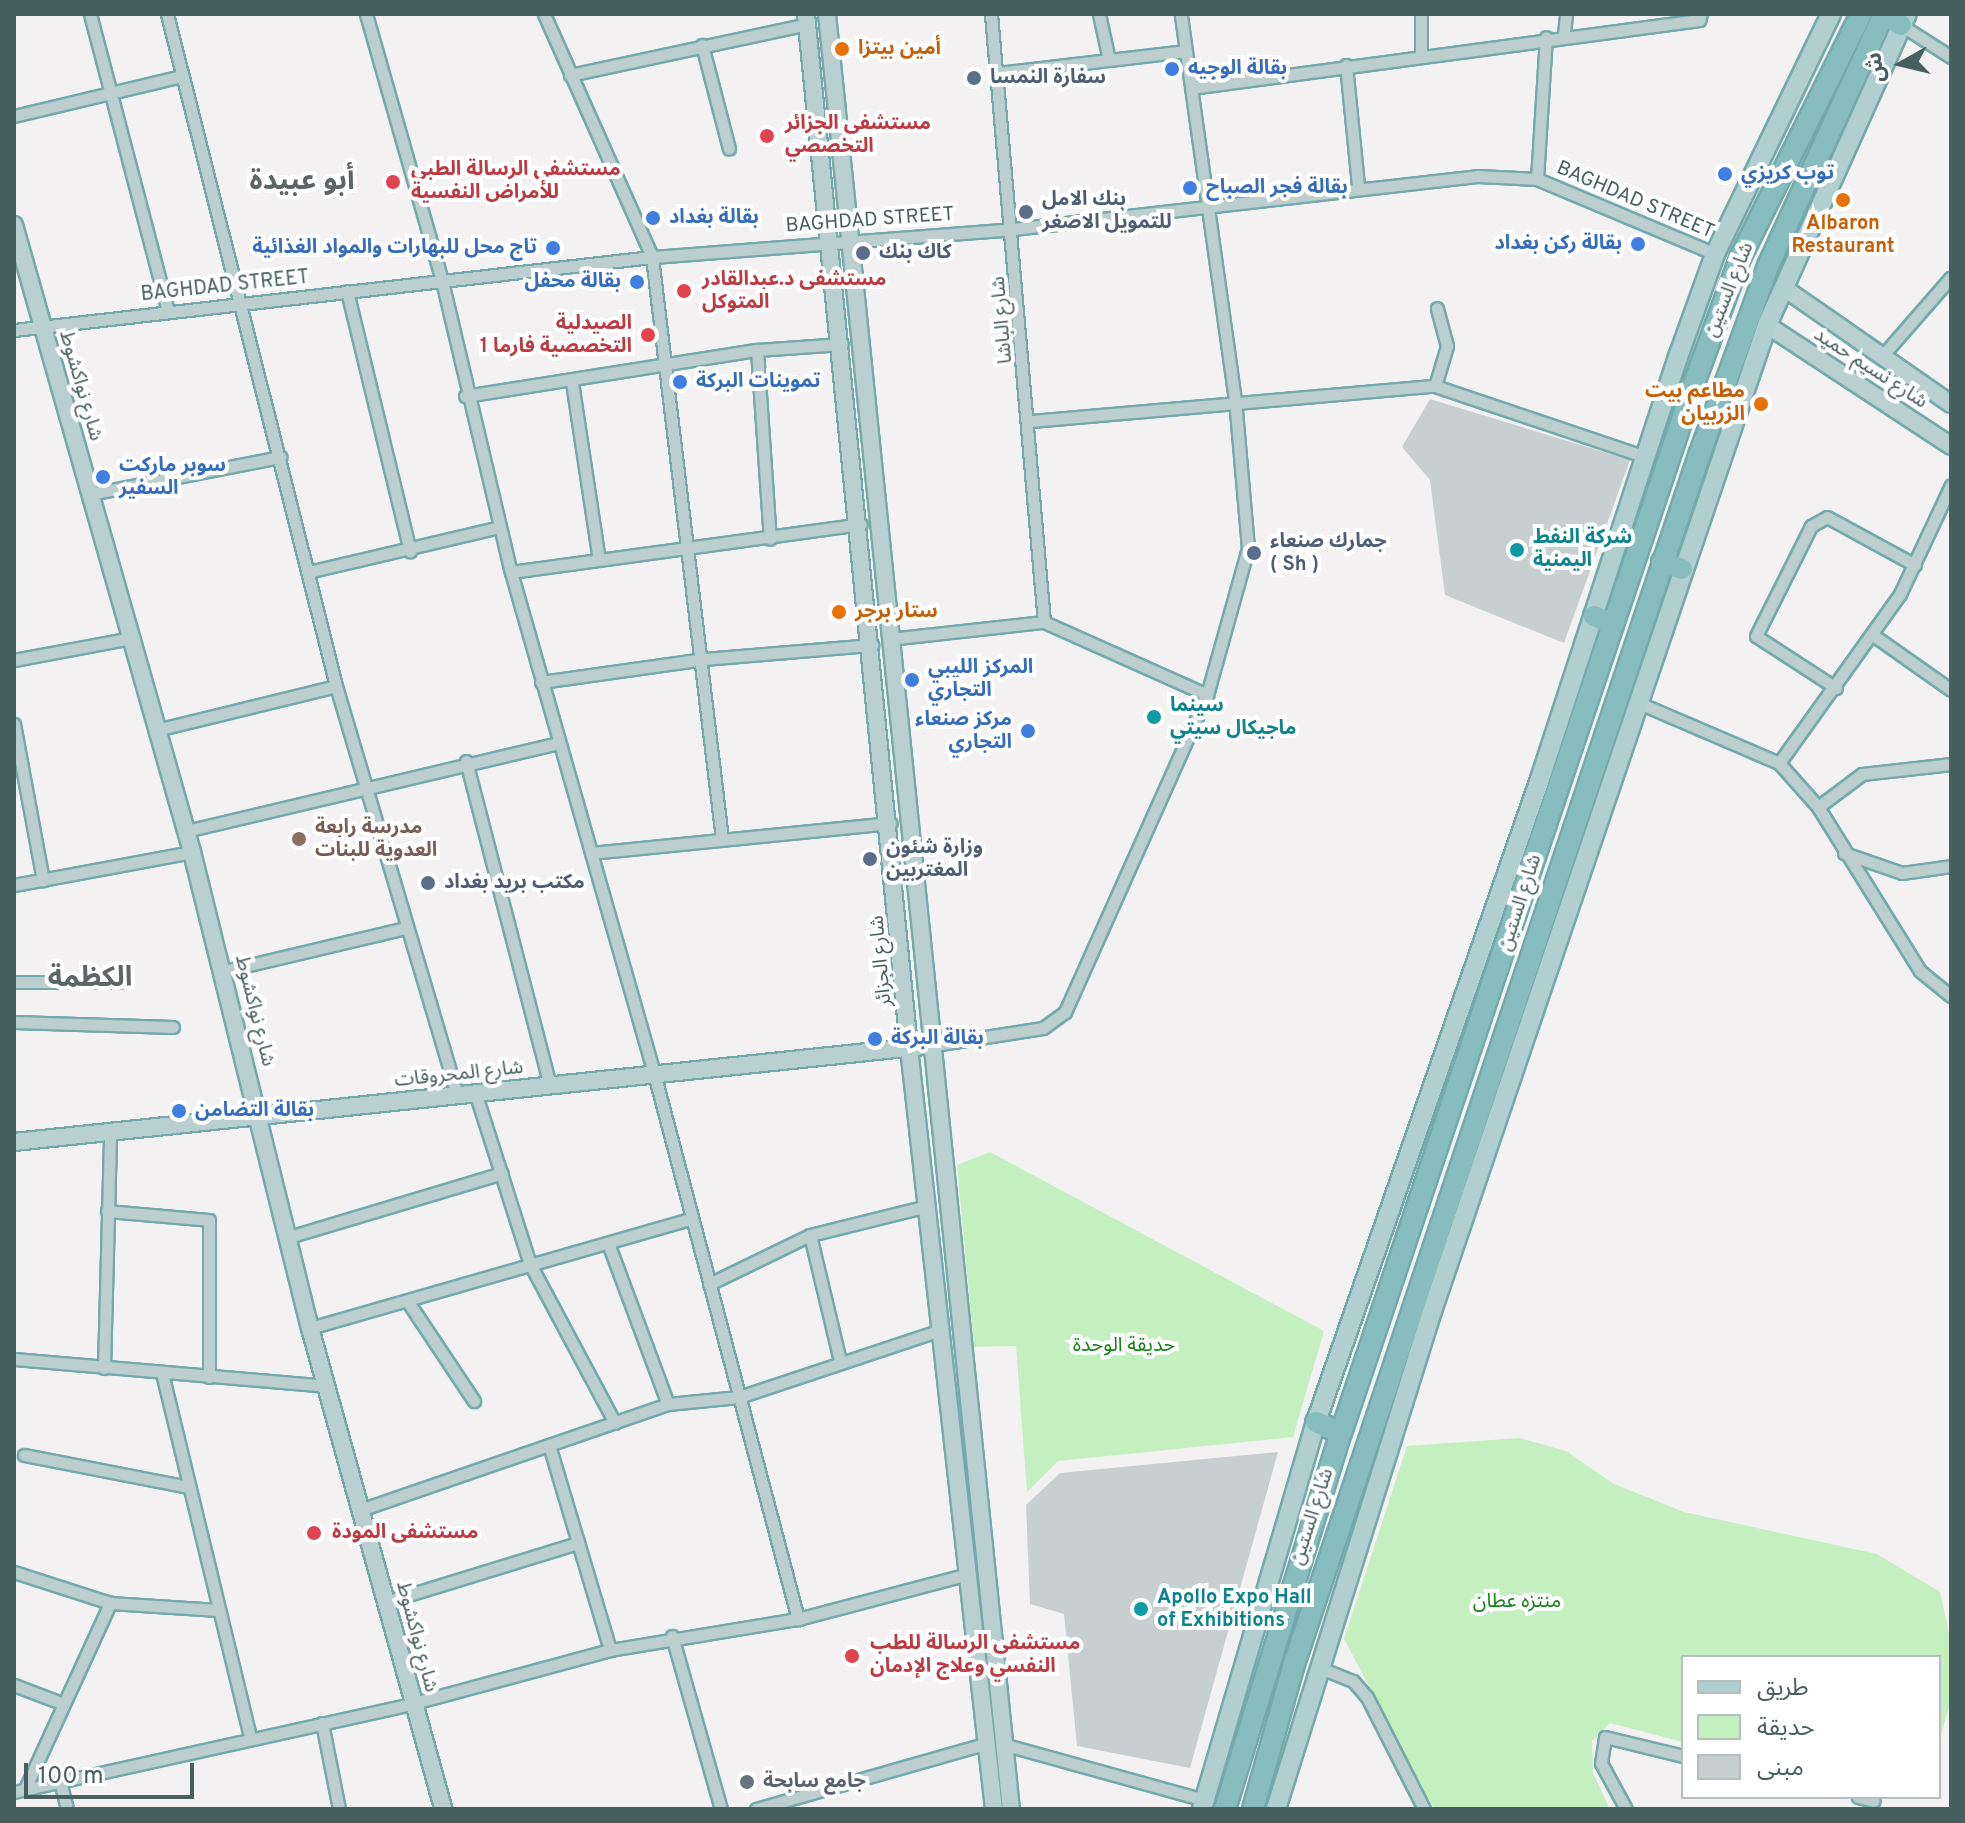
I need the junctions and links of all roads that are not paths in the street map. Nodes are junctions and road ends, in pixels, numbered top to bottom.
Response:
1 (90, 14) edge
2 (167, 14) edge
3 (366, 14) edge
4 (544, 14) edge
5 (827, 14) edge
6 (991, 14) edge
7 (1099, 14) edge
8 (1181, 14) edge
9 (1421, 14) edge
10 (1566, 14) edge
11 (1701, 14) edge
12 (1831, 14) edge
13 (1861, 14) edge
14 (1894, 17) edge
15 (806, 19) edge
16 (1564, 34) junction
17 (1546, 37) junction
18 (702, 45) junction
19 (1186, 51) junction
20 (1421, 54) junction
21 (1951, 57) edge
22 (1109, 60) junction
23 (1346, 65) junction
24 (998, 73) junction
25 (570, 75) junction
26 (182, 76) junction
27 (1191, 88) junction
28 (109, 92) junction
29 (14, 116) edge
30 (729, 149) dead end
31 (1537, 179) junction
32 (1358, 186) junction
33 (1205, 206) junction
34 (14, 225) edge
35 (1013, 229) junction
36 (849, 240) junction
37 (829, 243) junction
38 (1715, 254) junction
39 (652, 257) junction
40 (1951, 277) edge
41 (442, 281) junction
42 (1784, 288) junction
43 (347, 291) junction
44 (239, 303) junction
45 (1437, 308) dead end
46 (168, 311) junction
47 (1767, 325) junction
48 (42, 327) junction
49 (14, 330) edge
50 (842, 344) junction
51 (757, 350) junction
52 (1883, 355) junction
53 (666, 366) junction
54 (572, 382) junction
55 (1435, 386) junction
56 (465, 396) junction
57 (1235, 400) junction
58 (1951, 404) edge
59 (1031, 421) junction
60 (1951, 446) edge
61 (280, 457) junction
62 (1646, 457) junction
63 (1951, 485) edge
64 (90, 494) junction
65 (861, 524) junction
66 (500, 527) junction
67 (770, 539) junction
68 (691, 549) junction
69 (410, 551) junction
70 (599, 560) junction
71 (1915, 565) junction
72 (1672, 566) junction
73 (308, 572) junction
74 (511, 572) junction
75 (1603, 620) junction
76 (1044, 622) junction
77 (1873, 635) junction
78 (131, 638) junction
79 (889, 639) junction
80 (872, 645) junction
81 (704, 659) junction
82 (14, 660) edge
83 (541, 682) junction
84 (336, 686) junction
85 (1836, 688) junction
86 (1951, 690) edge
87 (1207, 695) junction
88 (1639, 703) junction
89 (14, 724) edge
90 (156, 730) junction
91 (557, 743) junction
92 (466, 761) junction
93 (1779, 763) junction
94 (1951, 764) edge
95 (368, 786) junction
96 (1818, 807) junction
97 (891, 823) junction
98 (186, 831) junction
99 (722, 839) junction
100 (192, 852) junction
101 (591, 853) junction
102 (1844, 853) junction
103 (1951, 866) edge
104 (43, 880) junction
105 (14, 885) edge
106 (406, 928) junction
107 (224, 971) junction
108 (14, 982) edge
109 (120, 982) dead end
110 (1951, 996) edge
111 (14, 1022) edge
112 (173, 1027) dead end
113 (934, 1045) junction
114 (909, 1048) junction
115 (655, 1077) junction
116 (550, 1086) junction
117 (475, 1092) junction
118 (457, 1094) junction
119 (260, 1117) junction
120 (110, 1132) junction
121 (14, 1142) edge
122 (1437, 1152) junction
123 (1461, 1163) junction
124 (502, 1173) junction
125 (927, 1206) junction
126 (107, 1211) junction
127 (691, 1219) junction
128 (810, 1235) junction
129 (289, 1237) junction
130 (608, 1243) junction
131 (530, 1264) junction
132 (709, 1284) junction
133 (408, 1302) junction
134 (1423, 1308) junction
135 (310, 1328) junction
136 (940, 1330) junction
137 (14, 1359) edge
138 (840, 1361) junction
139 (104, 1368) junction
140 (162, 1373) junction
141 (209, 1377) junction
142 (326, 1386) junction
143 (739, 1397) junction
144 (474, 1401) dead end
145 (668, 1404) junction
146 (1316, 1422) junction
147 (615, 1423) junction
148 (1341, 1433) junction
149 (549, 1445) junction
150 (977, 1451) junction
151 (955, 1453) junction
152 (24, 1455) dead end
153 (189, 1487) junction
154 (360, 1510) junction
155 (578, 1543) junction
156 (14, 1572) edge
157 (968, 1574) junction
158 (386, 1602) junction
159 (110, 1603) junction
160 (218, 1610) junction
161 (798, 1619) junction
162 (672, 1636) junction
163 (610, 1650) junction
164 (1317, 1666) junction
165 (14, 1685) edge
166 (414, 1703) junction
167 (64, 1704) junction
168 (322, 1723) junction
169 (250, 1738) junction
170 (988, 1743) junction
171 (1006, 1745) junction
172 (1681, 1756) edge
173 (61, 1785) junction
174 (20, 1790) edge
175 (1866, 1799) edge
176 (1874, 1801) dead end
177 (1203, 1804) edge
178 (67, 1809) edge
179 (339, 1809) edge
180 (443, 1809) edge
181 (721, 1809) edge
182 (756, 1809) edge
183 (994, 1809) edge
184 (1011, 1809) edge
185 (1225, 1809) edge
186 (1253, 1809) edge
187 (1276, 1809) edge
188 (1424, 1809) edge
189 (1626, 1809) edge

1 - 28 street
2 - 26 street
3 - 41 street
4 - 25 street
5 - 36 main road, شارع الجزائر
6 - 24 street, شارع الباشا
7 - 22 street
8 - 19 street
9 - 20 street
10 - 16 street
11 - 16 street
12 - 38 main road, شارع الستين
13 - 75 highway, شارع الستين
14 - 21 street
14 - 42 main road, شارع الستين
14 - 72 highway, شارع الستين
15 - 18 street
15 - 37 main road, شارع الجزائر
16 - 17 street
17 - 20 street
17 - 31 street
18 - 25 street
18 - 30 street
19 - 22 street
19 - 27 street
20 - 23 street
22 - 24 street
23 - 27 street
23 - 32 street
24 - 35 street, شارع الباشا
25 - 39 street
26 - 28 street
26 - 44 street
27 - 33 street
28 - 29 street
28 - 46 street
31 - 32 street, BAGHDAD STREET
31 - 38 street, BAGHDAD STREET
32 - 33 street, BAGHDAD STREET
33 - 35 street, BAGHDAD STREET
33 - 57 street
34 - 48 main road, شارع نواكشوط
35 - 36 street, BAGHDAD STREET
35 - 59 street, شارع الباشا
36 - 37 street, BAGHDAD STREET
36 - 79 main road, شارع الجزائر
37 - 39 street, BAGHDAD STREET
37 - 50 main road, شارع الجزائر
38 - 62 main road, شارع الستين
39 - 41 street, BAGHDAD STREET
39 - 53 street
40 - 52 street
41 - 43 street, BAGHDAD STREET
41 - 56 street
42 - 47 main road, شارع الستين
42 - 52 main road, شارع نسيم حميد
43 - 44 street, BAGHDAD STREET
43 - 69 street
44 - 46 street, BAGHDAD STREET
44 - 61 street
45 - 55 street
46 - 48 street, BAGHDAD STREET
47 - 60 main road, شارع نسيم حميد
47 - 72 main road, شارع الستين
48 - 49 street, BAGHDAD STREET
48 - 64 main road, شارع نواكشوط
50 - 51 street
50 - 65 main road, شارع الجزائر
51 - 53 street
51 - 67 street
52 - 58 main road, شارع نسيم حميد
53 - 54 street
53 - 68 street
54 - 56 street
54 - 70 street
55 - 57 street
55 - 62 street
56 - 66 street
57 - 59 street
57 - 87 street
59 - 76 street, شارع الباشا
61 - 64 street
61 - 73 street
62 - 75 main road, شارع الستين
63 - 71 street
64 - 78 main road, شارع نواكشوط
65 - 67 street
65 - 80 main road, شارع الجزائر
66 - 69 street
66 - 74 street
67 - 68 street
68 - 70 street
68 - 81 street
69 - 73 street
70 - 74 street
71 - 77 street
71 - 85 street
72 - 88 main road, شارع الستين
72 - 123 highway, شارع الستين
73 - 84 street
74 - 83 street
75 - 122 highway, شارع الستين
75 - 146 main road, شارع الستين
76 - 79 street
76 - 87 street
77 - 85 street
77 - 86 street
78 - 82 street
78 - 90 main road, شارع نواكشوط
79 - 80 main road
79 - 113 main road, شارع الجزائر
80 - 81 street
80 - 97 main road, شارع الجزائر
81 - 83 street
81 - 99 street
83 - 91 street
84 - 90 street
84 - 95 street
85 - 93 street
87 - 113 street
88 - 93 street
88 - 134 main road, شارع الستين
89 - 104 street
90 - 98 main road, شارع نواكشوط
91 - 92 street
91 - 101 street
92 - 95 street
92 - 116 street
93 - 96 street
94 - 96 street
95 - 98 street
95 - 106 street
96 - 102 street
97 - 99 street
97 - 114 main road, شارع الجزائر
98 - 100 main road, شارع نواكشوط
99 - 101 street
100 - 104 street
100 - 107 main road, شارع نواكشوط
101 - 115 street
102 - 103 street
102 - 110 street
104 - 105 street
106 - 107 street
106 - 118 street
107 - 119 main road, شارع نواكشوط
108 - 109 street
111 - 112 street
113 - 114 main road, شارع المحروقات
113 - 150 main road, شارع الجزائر
114 - 115 main road, شارع المحروقات
114 - 125 main road, شارع الجزائر
115 - 116 main road, شارع المحروقات
115 - 127 street
116 - 117 main road, شارع المحروقات
117 - 118 main road, شارع المحروقات
117 - 124 street
118 - 119 main road, شارع المحروقات
119 - 120 main road, شارع المحروقات
119 - 129 main road, شارع نواكشوط
120 - 121 main road, شارع المحروقات
120 - 126 street
122 - 123 highway
122 - 148 highway, شارع الستين
123 - 134 highway, شارع الستين
124 - 129 street
124 - 131 street
125 - 128 street
125 - 136 main road, شارع الجزائر
126 - 139 street
126 - 141 street
127 - 130 street
127 - 132 street
128 - 132 street
128 - 138 street
129 - 135 main road, شارع نواكشوط
130 - 131 street
130 - 145 street
131 - 133 street
131 - 147 street
132 - 143 street
133 - 135 street
133 - 144 street
134 - 164 main road, شارع الستين
134 - 186 highway, شارع الستين
135 - 142 main road, شارع نواكشوط
136 - 138 street
136 - 151 main road, شارع الجزائر
137 - 139 street
138 - 143 street
139 - 140 street
140 - 141 street
140 - 153 street
141 - 142 street
142 - 154 main road, شارع نواكشوط
143 - 145 street
143 - 161 street
145 - 147 street
146 - 148 highway
146 - 177 main road, شارع الستين
147 - 149 street
148 - 185 highway, شارع الستين
149 - 154 street
149 - 155 street
150 - 151 main road
150 - 171 main road, شارع الجزائر
151 - 157 main road, شارع الجزائر
152 - 153 street
153 - 160 street
154 - 158 main road, شارع نواكشوط
155 - 158 street
155 - 163 street
156 - 159 street
157 - 161 street
157 - 170 main road, شارع الجزائر
158 - 166 main road, شارع نواكشوط
159 - 160 street
159 - 167 street
160 - 169 street
161 - 162 street
162 - 163 street
162 - 181 street
163 - 166 street
164 - 187 main road, شارع الستين
164 - 188 street
165 - 167 street
166 - 168 street
166 - 180 main road, شارع نواكشوط
167 - 174 street
168 - 169 street
168 - 179 street
169 - 173 street
170 - 171 main road
170 - 182 street
170 - 183 main road, شارع الجزائر
171 - 177 street
171 - 184 main road, شارع الجزائر
172 - 189 street
173 - 174 street
173 - 178 street
175 - 176 street

